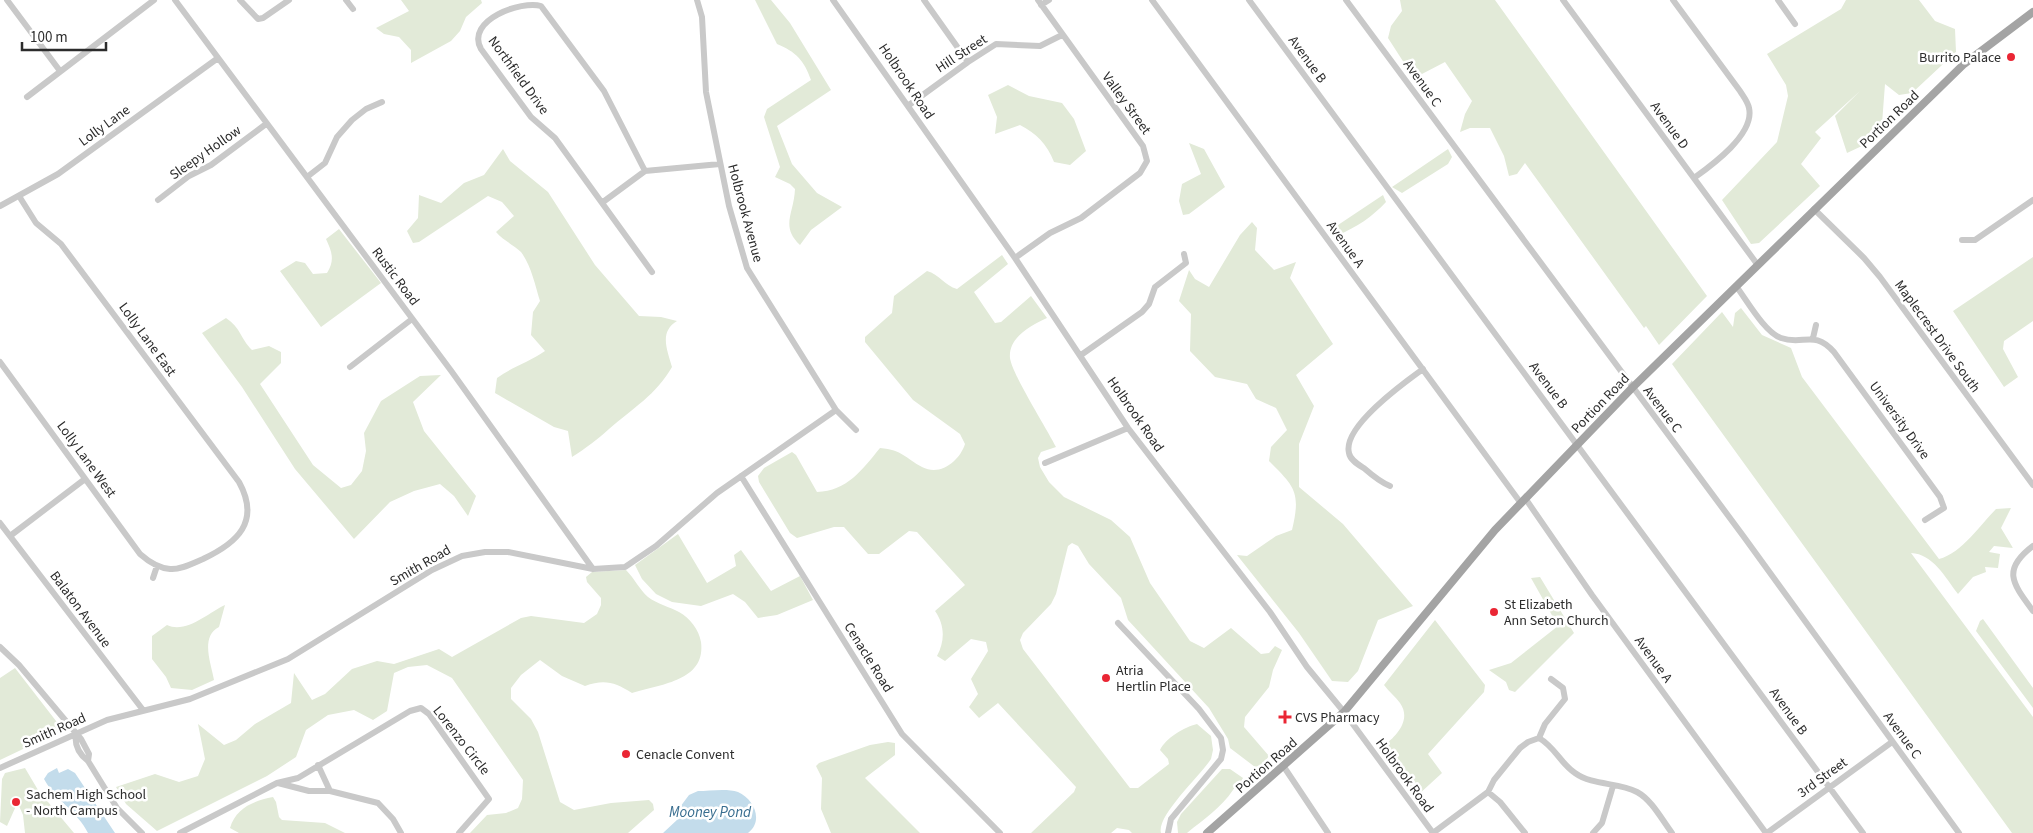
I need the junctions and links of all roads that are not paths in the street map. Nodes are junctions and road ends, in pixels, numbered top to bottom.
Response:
1 (7, 0) edge
2 (154, 0) edge
3 (175, 0) edge
4 (240, 0) edge
5 (289, 0) edge
6 (346, 0) edge
7 (697, 0) edge
8 (833, 0) edge
9 (924, 0) edge
10 (1049, 0) edge
11 (1152, 0) edge
12 (1249, 0) edge
13 (1346, 0) edge
14 (1562, 0) edge
15 (1673, 0) edge
16 (1778, 0) edge
17 (1040, 3) edge
18 (353, 9) dead end
19 (2033, 12) edge
20 (1795, 24) dead end
21 (1062, 35) junction
22 (218, 58) junction
23 (968, 62) junction
24 (60, 71) junction
25 (27, 97) dead end
26 (382, 102) dead end
27 (909, 105) junction
28 (266, 124) junction
29 (720, 164) junction
30 (645, 171) junction
31 (307, 177) junction
32 (1694, 178) junction
33 (19, 196) junction
34 (158, 200) dead end
35 (2033, 200) edge
36 (603, 202) junction
37 (0, 206) edge
38 (1814, 209) junction
39 (1962, 240) dead end
40 (1184, 254) dead end
41 (1015, 258) junction
42 (1757, 264) junction
43 (652, 272) dead end
44 (1736, 286) junction
45 (412, 319) junction
46 (1816, 325) dead end
47 (1813, 338) junction
48 (1081, 355) junction
49 (0, 362) edge
50 (350, 367) dead end
51 (1423, 369) junction
52 (1632, 388) junction
53 (836, 410) junction
54 (1128, 428) junction
55 (856, 430) dead end
56 (1577, 444) junction
57 (1045, 463) dead end
58 (741, 476) junction
59 (85, 479) junction
60 (2033, 485) edge
61 (1390, 486) dead end
62 (1523, 500) junction
63 (1925, 520) dead end
64 (0, 523) edge
65 (10, 536) junction
66 (2033, 546) edge
67 (157, 566) junction
68 (594, 568) junction
69 (154, 578) dead end
70 (2033, 611) edge
71 (1118, 623) dead end
72 (0, 647) edge
73 (1551, 679) dead end
74 (143, 710) junction
75 (1344, 712) junction
76 (76, 733) junction
77 (1539, 738) junction
78 (1892, 742) junction
79 (318, 765) junction
80 (1284, 767) junction
81 (0, 768) edge
82 (277, 783) junction
83 (1613, 786) junction
84 (1829, 787) junction
85 (330, 790) junction
86 (1488, 792) junction
87 (187, 830) edge
88 (142, 833) edge
89 (180, 833) edge
90 (401, 833) edge
91 (460, 833) edge
92 (1000, 833) edge
93 (1168, 833) edge
94 (1207, 833) edge
95 (1328, 833) edge
96 (1433, 833) edge
97 (1525, 833) edge
98 (1594, 833) edge
99 (1672, 833) edge
100 (1766, 833) edge
101 (1863, 833) edge
102 (1959, 833) edge

1 - 24 street
2 - 24 street
3 - 22 street, Rustic Road
4 - 5 street
6 - 18 street
7 - 29 street, Holbrook Avenue
8 - 27 street, Holbrook Road
9 - 23 street
10 - 17 street
11 - 51 street, Avenue A
12 - 56 street, Avenue B
13 - 52 street, Avenue C
14 - 32 street, Avenue D
15 - 32 street
16 - 20 street
17 - 21 street, Valley Street
19 - 38 main road, Portion Road
21 - 23 street, Hill Street
21 - 41 street, Valley Street
22 - 28 street, Rustic Road
22 - 33 street, Lolly Lane
23 - 27 street, Hill Street
24 - 25 street
26 - 31 street
27 - 41 street, Holbrook Road
28 - 31 street, Rustic Road
28 - 34 street, Sleepy Hollow
29 - 30 street
29 - 53 street, Holbrook Avenue
30 - 36 street
30 - 36 street, Northfield Drive
31 - 45 street, Rustic Road
32 - 42 street, Avenue D
33 - 37 street, Lolly Lane
33 - 67 street, Lolly Lane East
35 - 39 street
36 - 43 street, Northfield Drive
38 - 42 main road, Portion Road
38 - 60 street, Maplecrest Drive South
40 - 48 street
41 - 48 street, Holbrook Road
42 - 44 main road, Portion Road
44 - 47 street
44 - 52 main road, Portion Road
45 - 50 street
45 - 68 street, Rustic Road
46 - 47 street
47 - 63 street, University Drive
48 - 54 street, Holbrook Road
49 - 59 street, Lolly Lane West
51 - 61 street
51 - 62 street, Avenue A
52 - 56 main road, Portion Road
52 - 78 street, Avenue C
53 - 55 street, Holbrook Avenue
53 - 58 street, Smith Road
54 - 57 street
54 - 75 street, Holbrook Road
56 - 62 main road, Portion Road
56 - 84 street, Avenue B
58 - 68 street, Smith Road
58 - 92 street, Cenacle Road
59 - 65 street
59 - 67 street, Lolly Lane West
62 - 75 main road, Portion Road
62 - 100 street, Avenue A
64 - 65 street, Balaton Avenue
65 - 74 street, Balaton Avenue
66 - 70 street
67 - 69 street
68 - 74 street, Smith Road
71 - 93 street
72 - 76 street
73 - 77 street
74 - 76 street, Smith Road
75 - 80 main road, Portion Road
75 - 96 street, Holbrook Road
76 - 81 street, Smith Road
76 - 88 street
77 - 83 street
77 - 86 street
78 - 84 street, 3rd Street
78 - 102 street, Avenue C
79 - 82 street, Lorenzo Circle
79 - 85 street
79 - 91 street, Lorenzo Circle
80 - 94 main road, Portion Road
80 - 95 street
82 - 85 street
82 - 87 street, Lorenzo Circle
83 - 98 street
83 - 99 street
84 - 100 street, 3rd Street
84 - 101 street, Avenue B
85 - 90 street
86 - 96 street
86 - 97 street
87 - 89 street, Lorenzo Circle

